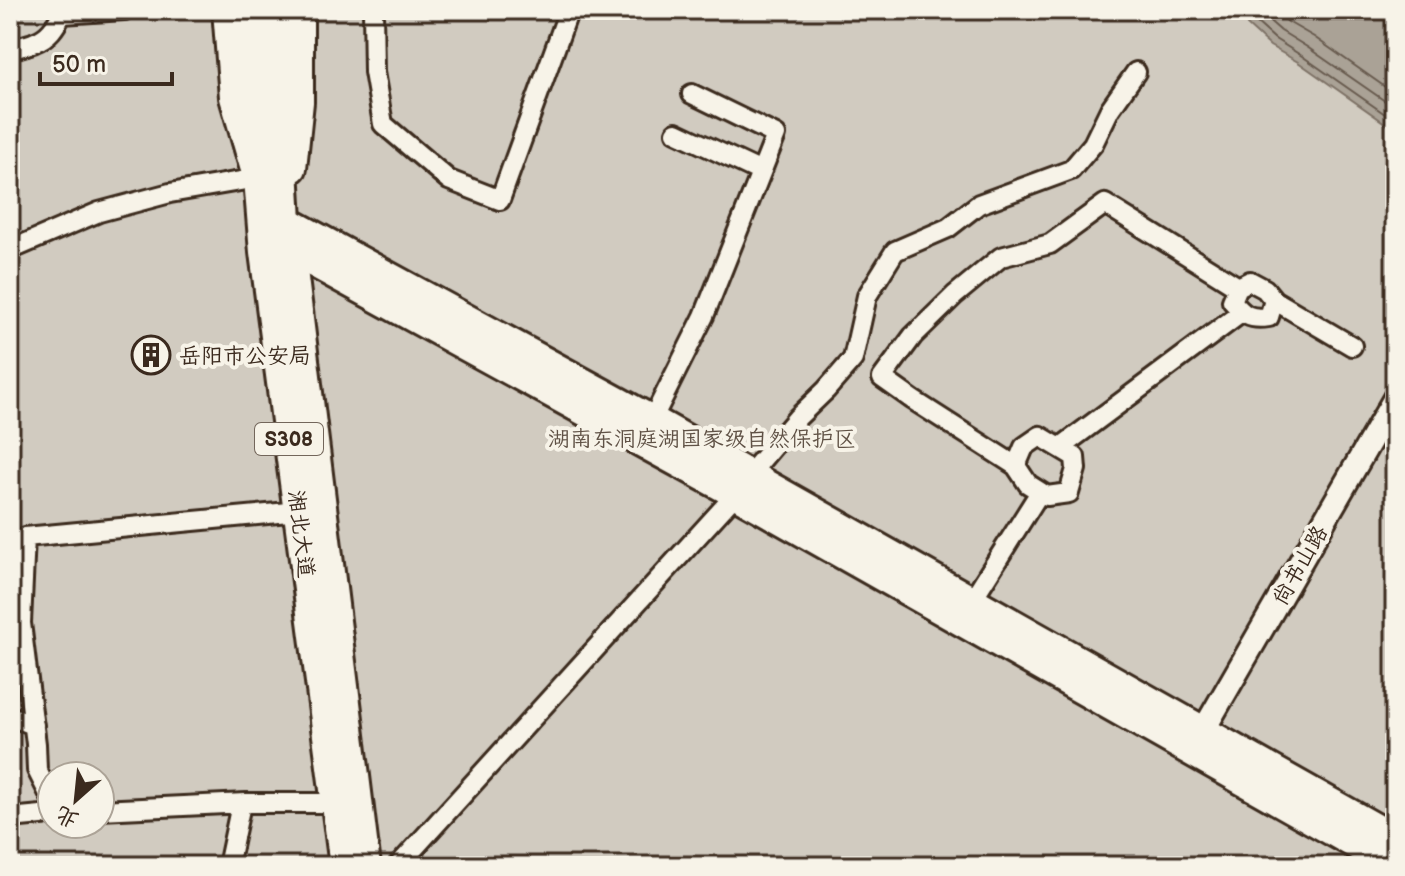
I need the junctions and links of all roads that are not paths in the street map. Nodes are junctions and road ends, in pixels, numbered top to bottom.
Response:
1 (124, 10) edge
2 (227, 10) edge
3 (373, 10) edge
4 (569, 10) edge
5 (275, 11) edge
6 (60, 12) edge
7 (10, 51) edge
8 (1136, 72) dead end
9 (692, 94) dead end
10 (676, 132) dead end
11 (761, 172) junction
12 (258, 178) junction
13 (274, 220) junction
14 (10, 250) edge
15 (292, 251) junction
16 (264, 252) junction
17 (1238, 287) junction
18 (1274, 300) junction
19 (1241, 313) junction
20 (1352, 346) dead end
21 (1395, 398) edge
22 (652, 420) junction
23 (1061, 447) junction
24 (1016, 466) junction
25 (743, 485) junction
26 (1040, 492) junction
27 (299, 511) junction
28 (18, 537) edge
29 (972, 600) junction
30 (10, 716) edge
31 (34, 725) junction
32 (1203, 731) junction
33 (36, 760) edge
34 (335, 803) junction
35 (241, 804) junction
36 (116, 809) edge
37 (36, 816) edge
38 (10, 818) edge
39 (1395, 839) edge
40 (228, 866) edge
41 (344, 866) edge
42 (366, 866) edge
43 (398, 866) edge
44 (1394, 866) edge

1 - 6 street
2 - 12 main road
3 - 4 street
5 - 12 main road, 湘北大道 / S308
5 - 13 main road, 湘北大道 / S308
6 - 7 street
8 - 25 street
9 - 11 street
10 - 11 street
11 - 22 street
12 - 13 main road, 湘北大道 / S308
12 - 14 street
13 - 15 main road, 湘北大道 / S308
13 - 16 main road, 湘北大道 / S308
13 - 22 main road
15 - 16 main road
15 - 25 main road
15 - 42 main road, 湘北大道 / S308
16 - 27 main road, 湘北大道 / S308
17 - 18 street
17 - 19 street
17 - 24 street
18 - 19 street
18 - 20 street
19 - 23 street
21 - 32 street, 尚书山路
22 - 25 main road
23 - 24 street
23 - 26 street
24 - 26 street
25 - 29 main road
25 - 43 street
25 - 44 main road
26 - 29 street
27 - 28 street
27 - 34 main road, 湘北大道 / S308
28 - 31 street
29 - 32 main road
30 - 31 street
31 - 33 street
32 - 39 main road
34 - 35 street
34 - 41 main road, 湘北大道 / S308
35 - 36 street
35 - 40 street
37 - 38 street

